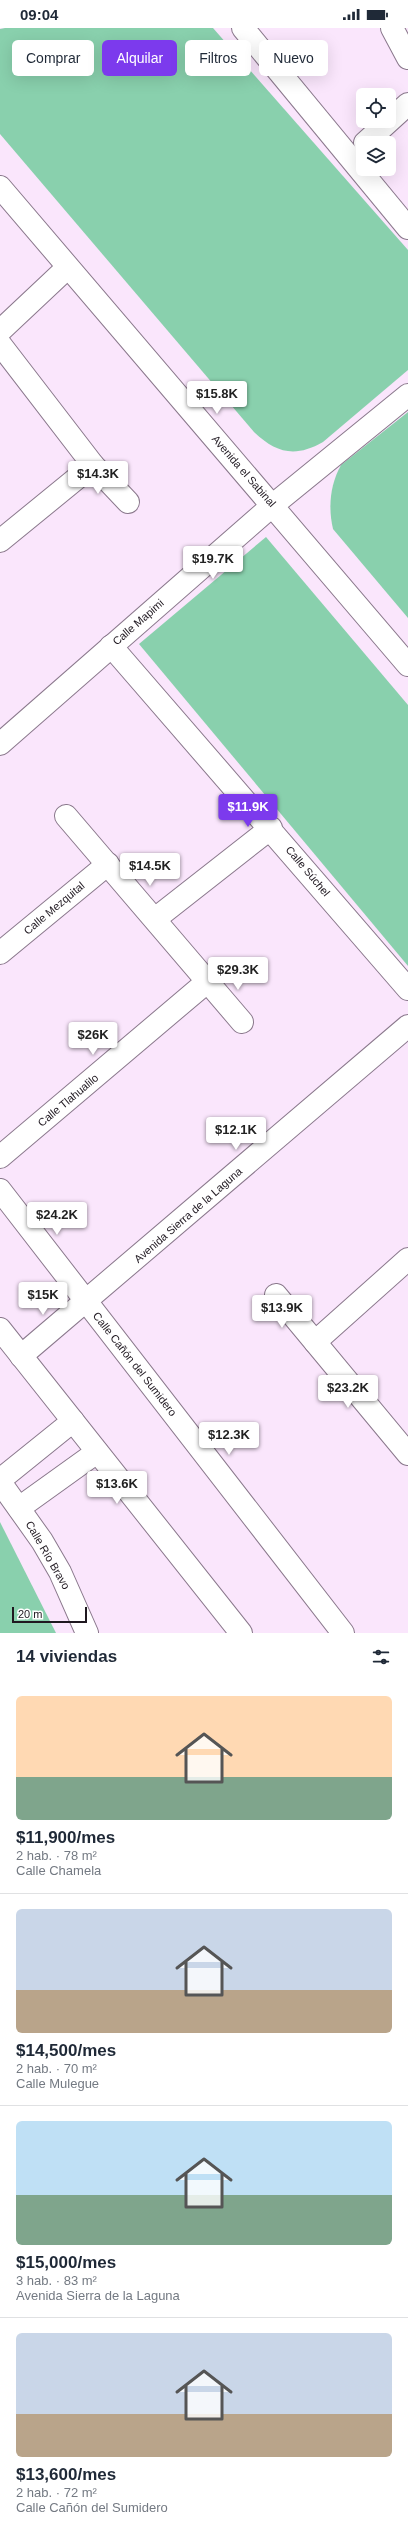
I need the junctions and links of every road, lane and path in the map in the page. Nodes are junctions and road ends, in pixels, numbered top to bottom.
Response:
1 (243, 28) edge
2 (392, 28) edge
3 (408, 58) edge
4 (408, 104) edge
5 (372, 136) edge
6 (356, 145) edge
7 (376, 176) edge
8 (0, 187) edge
9 (408, 228) edge
10 (67, 268) junction
11 (0, 331) edge
12 (0, 344) edge
13 (408, 395) edge
14 (94, 465) junction
15 (128, 502) dead end
16 (273, 505) junction
17 (0, 541) edge
18 (112, 646) junction
19 (408, 665) edge
20 (0, 744) edge
21 (66, 816) dead end
22 (271, 828) junction
23 (108, 864) junction
24 (155, 919) junction
25 (0, 953) edge
26 (208, 981) junction
27 (408, 989) edge
28 (242, 1022) dead end
29 (408, 1026) edge
30 (0, 1157) edge
31 (0, 1190) edge
32 (408, 1259) edge
33 (276, 1294) dead end
34 (87, 1302) junction
35 (0, 1329) edge
36 (315, 1342) junction
37 (21, 1356) junction
38 (73, 1421) junction
39 (97, 1452) junction
40 (408, 1454) edge
41 (0, 1481) edge
42 (19, 1508) junction
43 (87, 1633) edge
44 (240, 1633) edge
45 (343, 1633) edge

1 - 6 street
2 - 3 street
4 - 5 street
7 - 9 street
8 - 10 street, Avenida el Sabinal
10 - 11 street
10 - 16 street, Avenida el Sabinal
12 - 14 street
13 - 16 street, Calle Mapimi
14 - 15 street
14 - 17 street
16 - 18 street, Calle Mapimi
16 - 19 street, Avenida el Sabinal
18 - 20 street, Calle Mapimi
18 - 22 street, Calle Súchel
21 - 23 street
22 - 24 street
22 - 27 street, Calle Súchel
23 - 24 street
23 - 25 street, Calle Mezquital
24 - 26 street
26 - 28 street
26 - 30 street, Calle Tlahualilo
29 - 34 street, Avenida Sierra de la Laguna
31 - 34 street, Calle Cañón del Sumidero
32 - 36 street
33 - 36 street
34 - 37 street, Avenida Sierra de la Laguna
34 - 45 street, Calle Cañón del Sumidero
35 - 37 street
36 - 40 street
37 - 38 street
38 - 39 street
38 - 41 street
39 - 42 street
39 - 44 street
41 - 42 street, Calle Río Bravo
42 - 43 street, Calle Río Bravo

